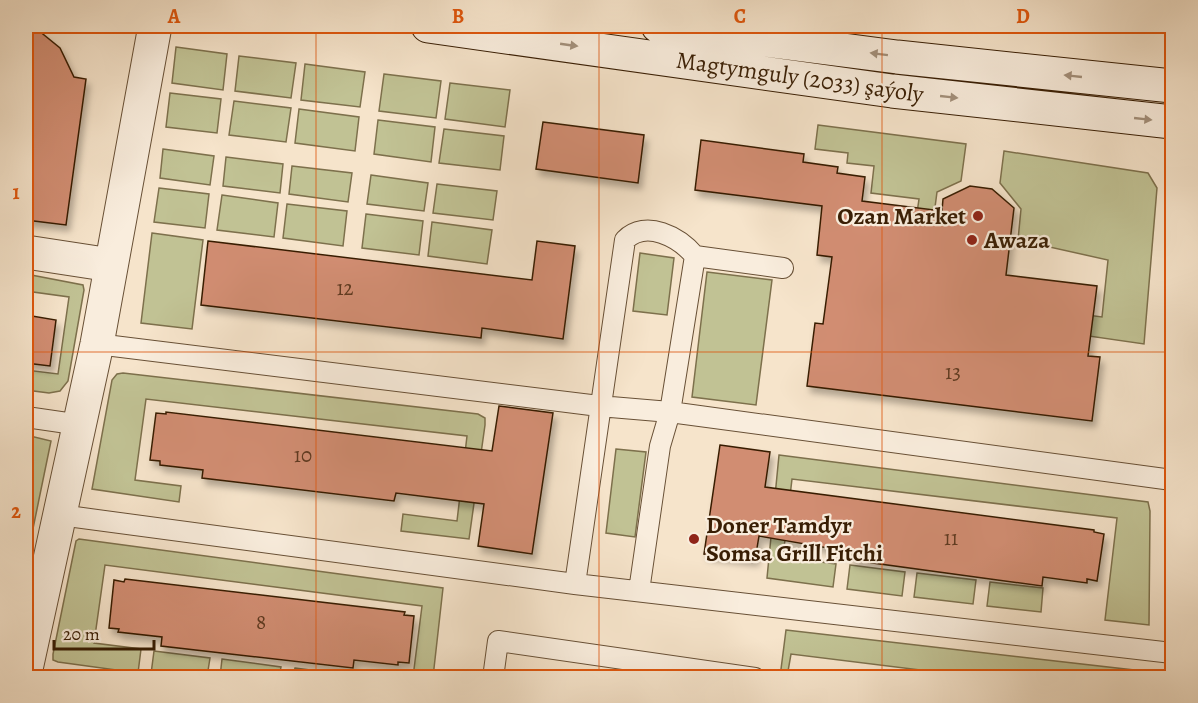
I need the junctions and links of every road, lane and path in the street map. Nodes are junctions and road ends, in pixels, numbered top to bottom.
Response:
1 (155, 26) edge
2 (428, 26) edge
3 (658, 26) edge
4 (1173, 86) edge
5 (1173, 122) edge
6 (26, 252) edge
7 (694, 256) junction
8 (111, 265) junction
9 (783, 268) dead end
10 (97, 344) junction
11 (599, 406) junction
12 (670, 412) junction
13 (26, 417) edge
14 (81, 425) junction
15 (1173, 480) edge
16 (60, 515) junction
17 (35, 581) edge
18 (575, 584) junction
19 (639, 591) junction
20 (1173, 653) edge
21 (26, 669) edge
22 (494, 678) edge
23 (755, 678) edge

1 - 8 main road
2 -> 5 main road, Magtymguly (2033) şaýoly
4 -> 3 main road, Magtymguly (2033) şaýoly
6 - 8 main road
7 - 9 lane
7 - 11 lane
7 - 12 lane
8 - 10 main road
10 - 11 lane
10 - 14 main road
11 - 12 lane
11 - 18 lane
12 - 15 lane
12 - 19 lane
13 - 14 lane
14 - 16 main road
16 - 17 main road
16 - 18 lane
17 - 21 main road
18 - 19 lane
19 - 20 lane
22 - 23 lane

